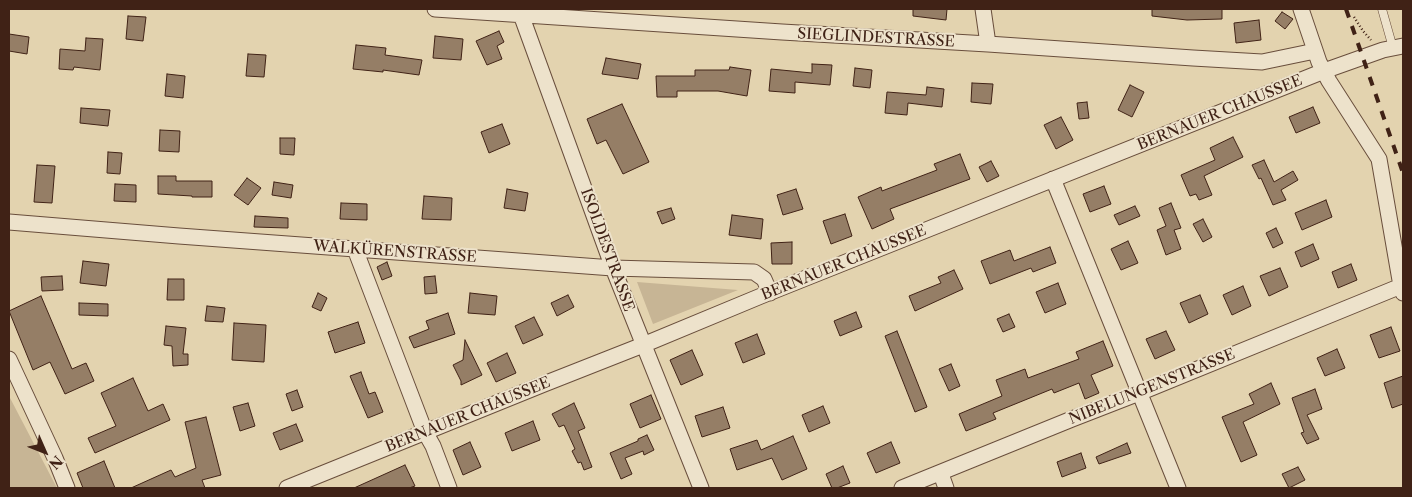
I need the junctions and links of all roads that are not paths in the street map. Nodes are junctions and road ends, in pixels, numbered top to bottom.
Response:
1 (435, 9) edge
2 (983, 9) edge
3 (1300, 9) edge
4 (1382, 9) edge
5 (521, 12) edge
6 (988, 44) junction
7 (1398, 47) edge
8 (1315, 51) junction
9 (1324, 72) junction
10 (1053, 179) junction
11 (9, 222) edge
12 (355, 249) junction
13 (613, 268) junction
14 (1402, 290) edge
15 (770, 293) junction
16 (643, 346) junction
17 (9, 359) edge
18 (1139, 394) junction
19 (425, 432) junction
20 (940, 474) junction
21 (67, 488) edge
22 (287, 488) edge
23 (449, 488) edge
24 (701, 488) edge
25 (902, 488) edge
26 (946, 488) edge
27 (1178, 488) edge

1 - 5 street, SIEGLINDESTRASSE
2 - 6 street
3 - 8 street
4 - 7 lane
5 - 6 street, SIEGLINDESTRASSE
5 - 13 street, ISOLDESTRASSE
6 - 8 street, SIEGLINDESTRASSE
7 - 9 street, BERNAUER CHAUSSEE
8 - 9 street
9 - 10 street, BERNAUER CHAUSSEE
9 - 14 street
10 - 15 street, BERNAUER CHAUSSEE
10 - 18 street
11 - 12 street, WALKÜRENSTRASSE
12 - 13 street, WALKÜRENSTRASSE
12 - 19 street
13 - 15 street, WALKÜRENSTRASSE
13 - 16 street, ISOLDESTRASSE
14 - 18 street, NIBELUNGENSTRASSE
15 - 16 street, BERNAUER CHAUSSEE
16 - 19 street, BERNAUER CHAUSSEE
16 - 24 street, ISOLDESTRASSE
17 - 21 street
18 - 20 street, NIBELUNGENSTRASSE
18 - 27 street
19 - 22 street, BERNAUER CHAUSSEE
19 - 23 street
20 - 25 street, NIBELUNGENSTRASSE
20 - 26 street

